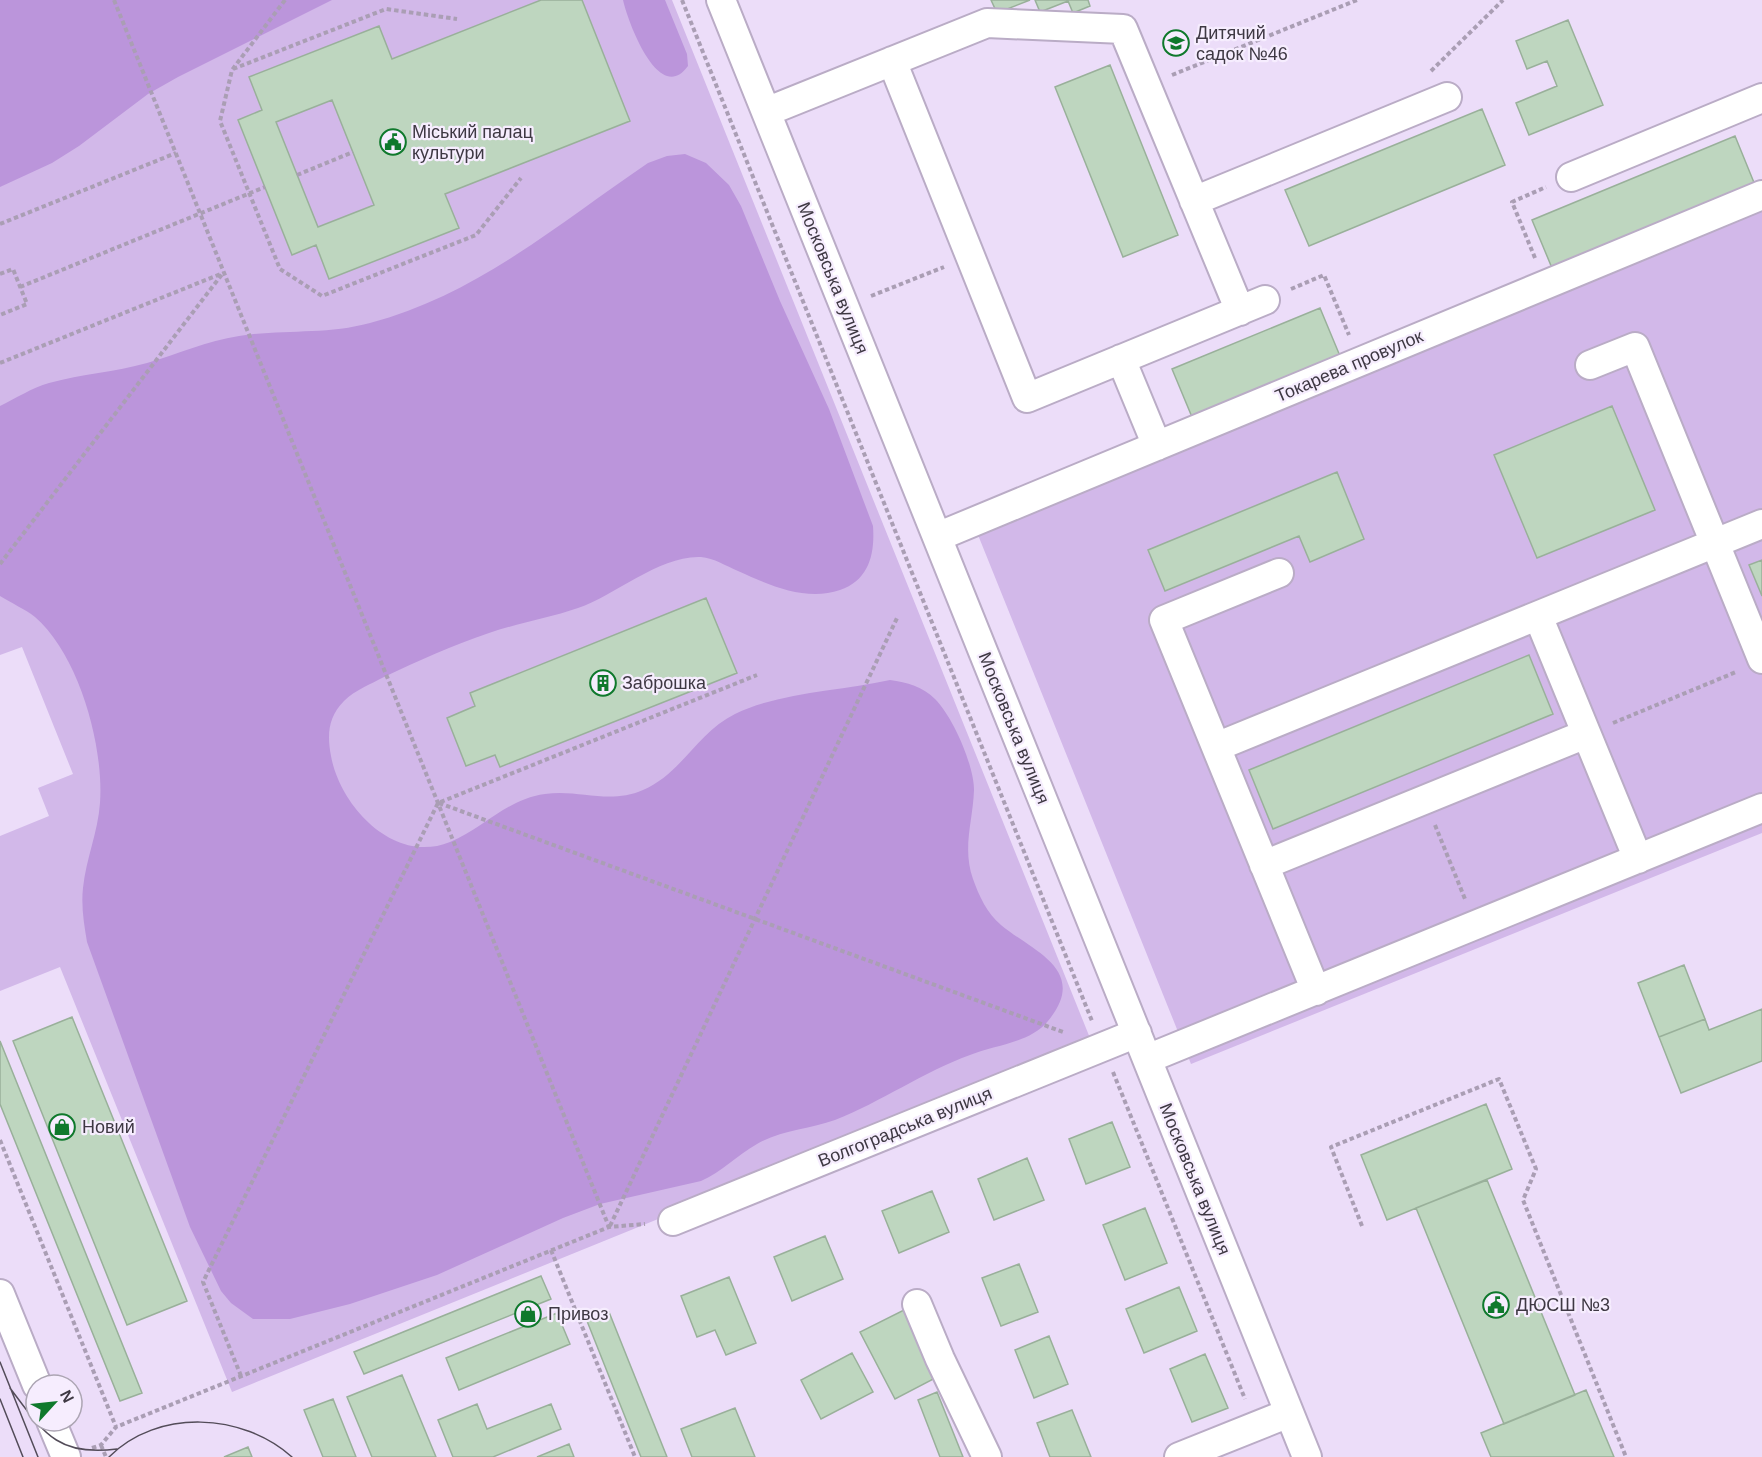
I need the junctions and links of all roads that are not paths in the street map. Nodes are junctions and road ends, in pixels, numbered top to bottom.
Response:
1 (721, 0) edge
2 (892, 62) junction
3 (1447, 97) dead end
4 (1762, 99) edge
5 (766, 112) junction
6 (1571, 177) road end
7 (1762, 195) edge
8 (1194, 201) junction
9 (1121, 359) junction
10 (1590, 365) dead end
11 (1157, 446) junction
12 (1762, 524) edge
13 (937, 537) junction
14 (1715, 544) junction
15 (1279, 573) dead end
16 (1538, 616) junction
17 (1751, 665) edge
18 (1587, 734) junction
19 (1216, 747) junction
20 (1762, 808) edge
21 (1638, 859) junction
22 (1264, 865) junction
23 (1316, 991) junction
24 (1137, 1033) junction
25 (1147, 1059) junction
26 (673, 1221) road end
27 (0, 1294) edge
28 (917, 1304) dead end
29 (32, 1373) edge
30 (1289, 1413) junction
31 (56, 1433) edge
32 (66, 1457) edge
33 (987, 1457) edge
34 (1179, 1457) edge
35 (1307, 1457) edge

1 - 5 street, Московська вулиця
2 - 5 street
2 - 8 street
2 - 9 street
3 - 8 street
4 - 6 street
5 - 13 street, Московська вулиця
7 - 11 street, Токарева провулок
8 - 9 street
9 - 11 street
10 - 14 street
11 - 13 street, Токарева провулок
12 - 14 street
13 - 24 street, Московська вулиця
14 - 16 street
14 - 17 street
15 - 19 street
16 - 18 street
16 - 19 street
18 - 21 street
18 - 22 street
19 - 22 street
20 - 21 street
21 - 23 street
22 - 23 street
23 - 25 street
24 - 25 street, Московська вулиця
24 - 26 street, Волгоградська вулиця
25 - 30 street, Московська вулиця
27 - 29 street
28 - 33 street
30 - 34 street
30 - 35 street, Московська вулиця
31 - 32 street

